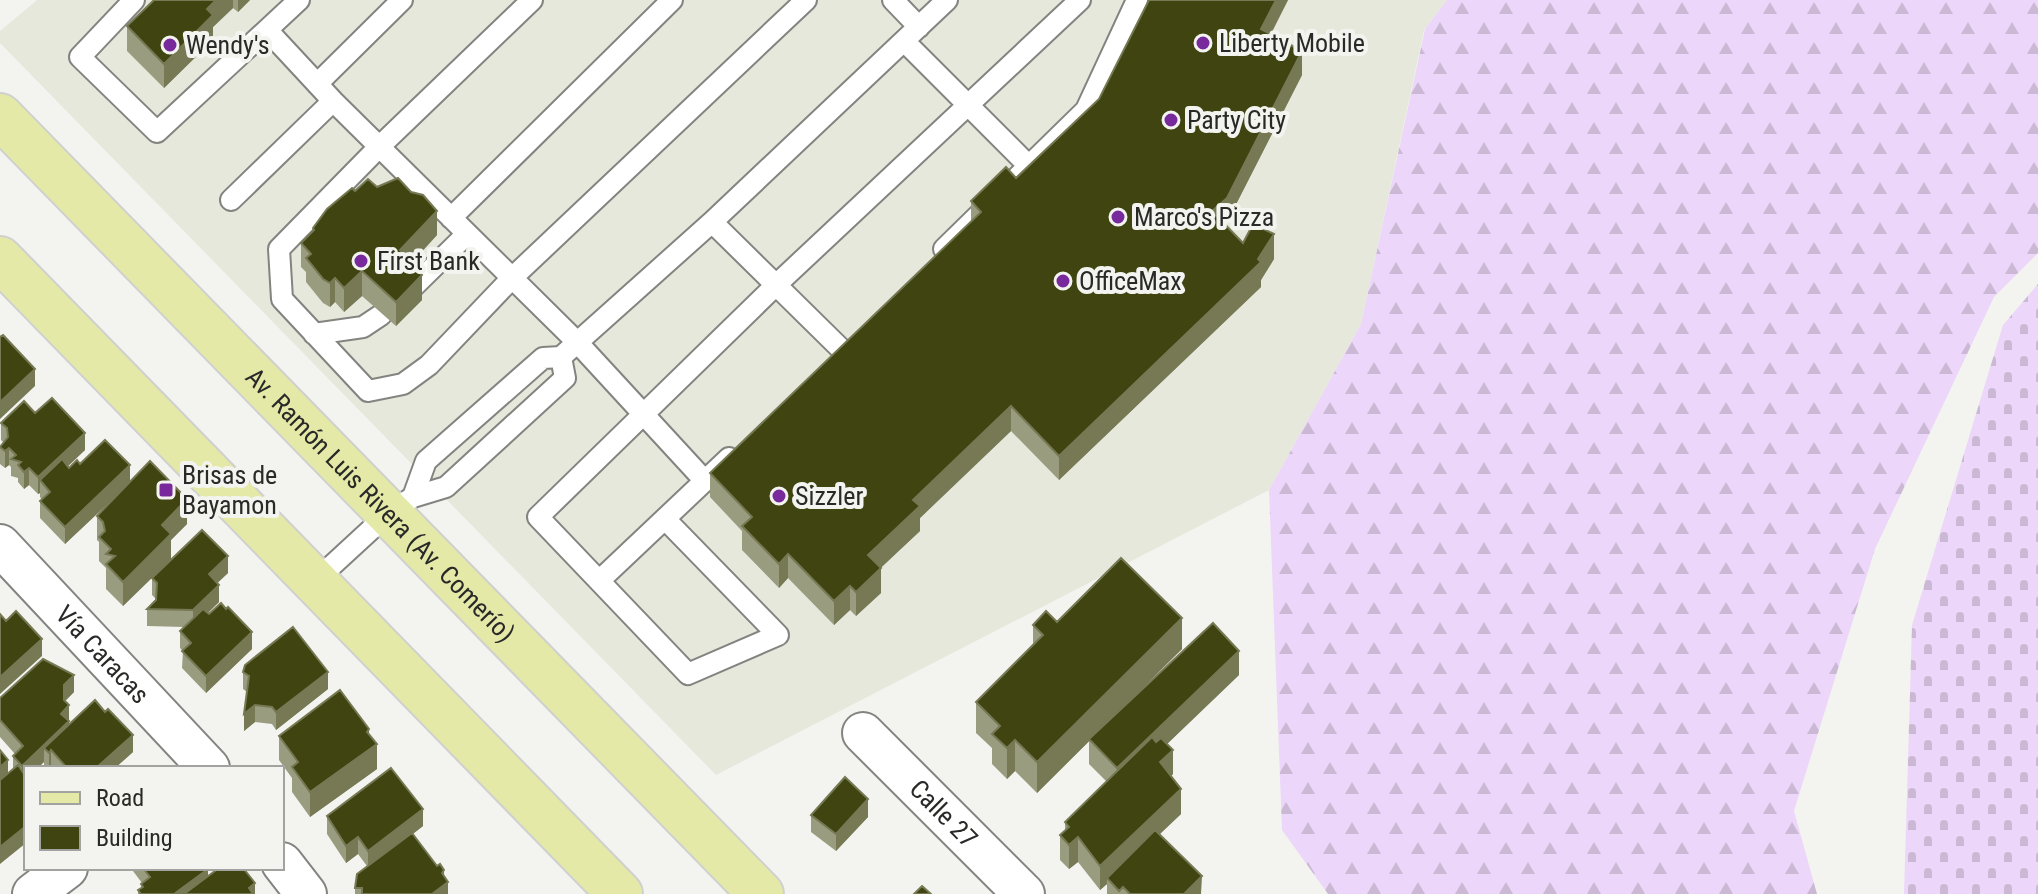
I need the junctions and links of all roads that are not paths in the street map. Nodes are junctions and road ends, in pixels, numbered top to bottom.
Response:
1 (134, 0) edge
2 (151, 0) edge
3 (299, 0) edge
4 (402, 0) edge
5 (532, 0) edge
6 (672, 0) edge
7 (806, 0) edge
8 (893, 0) edge
9 (947, 0) edge
10 (1080, 0) edge
11 (1137, 0) edge
12 (115, 20) junction
13 (268, 31) junction
14 (911, 34) junction
15 (317, 84) junction
16 (333, 101) junction
17 (968, 104) junction
18 (0, 116) edge
19 (379, 147) junction
20 (1029, 166) junction
21 (231, 200) dead end
22 (451, 218) junction
23 (712, 222) junction
24 (467, 234) junction
25 (0, 259) edge
26 (929, 263) edge
27 (512, 278) junction
28 (776, 285) junction
29 (413, 287) edge
30 (381, 315) edge
31 (314, 334) junction
32 (577, 342) junction
33 (841, 349) edge
34 (561, 357) junction
35 (642, 413) junction
36 (739, 448) edge
37 (705, 481) junction
38 (401, 505) junction
39 (665, 519) junction
40 (0, 545) edge
41 (600, 580) junction
42 (314, 582) junction
43 (863, 733) dead end
44 (205, 766) edge
45 (284, 866) edge
46 (64, 870) edge
47 (33, 894) edge
48 (306, 894) edge
49 (620, 894) edge
50 (761, 894) edge
51 (1024, 894) edge

1 - 12 lane
2 - 12 lane
3 - 13 lane
4 - 15 lane
5 - 19 lane
6 - 22 lane
7 - 27 lane
8 - 14 lane
9 - 14 lane
10 - 17 lane
11 - 20 lane
12 - 13 lane
13 - 15 lane
14 - 17 lane
14 - 23 lane
15 - 16 lane
16 - 19 lane
16 - 21 lane
17 - 20 lane
17 - 28 lane
18 - 38 main road, Av. Ramón Luis Rivera (Av. Comerío)
19 - 22 lane
19 - 31 lane
20 - 26 lane
22 - 24 lane
23 - 28 lane
23 - 32 lane
24 - 27 lane
24 - 29 lane
25 - 42 main road
27 - 31 lane
27 - 32 lane
28 - 33 lane
28 - 35 lane
30 - 31 lane
32 - 34 lane
32 - 35 lane
34 - 38 lane
34 - 38 lane
35 - 37 lane
35 - 41 lane
36 - 37 lane
37 - 39 lane
38 - 42 lane
38 - 50 main road, Av. Ramón Luis Rivera (Av. Comerío)
39 - 41 lane
39 - 41 lane
40 - 44 street, Vía Caracas
42 - 49 main road
43 - 51 street, Calle 27
45 - 48 street
46 - 47 street

